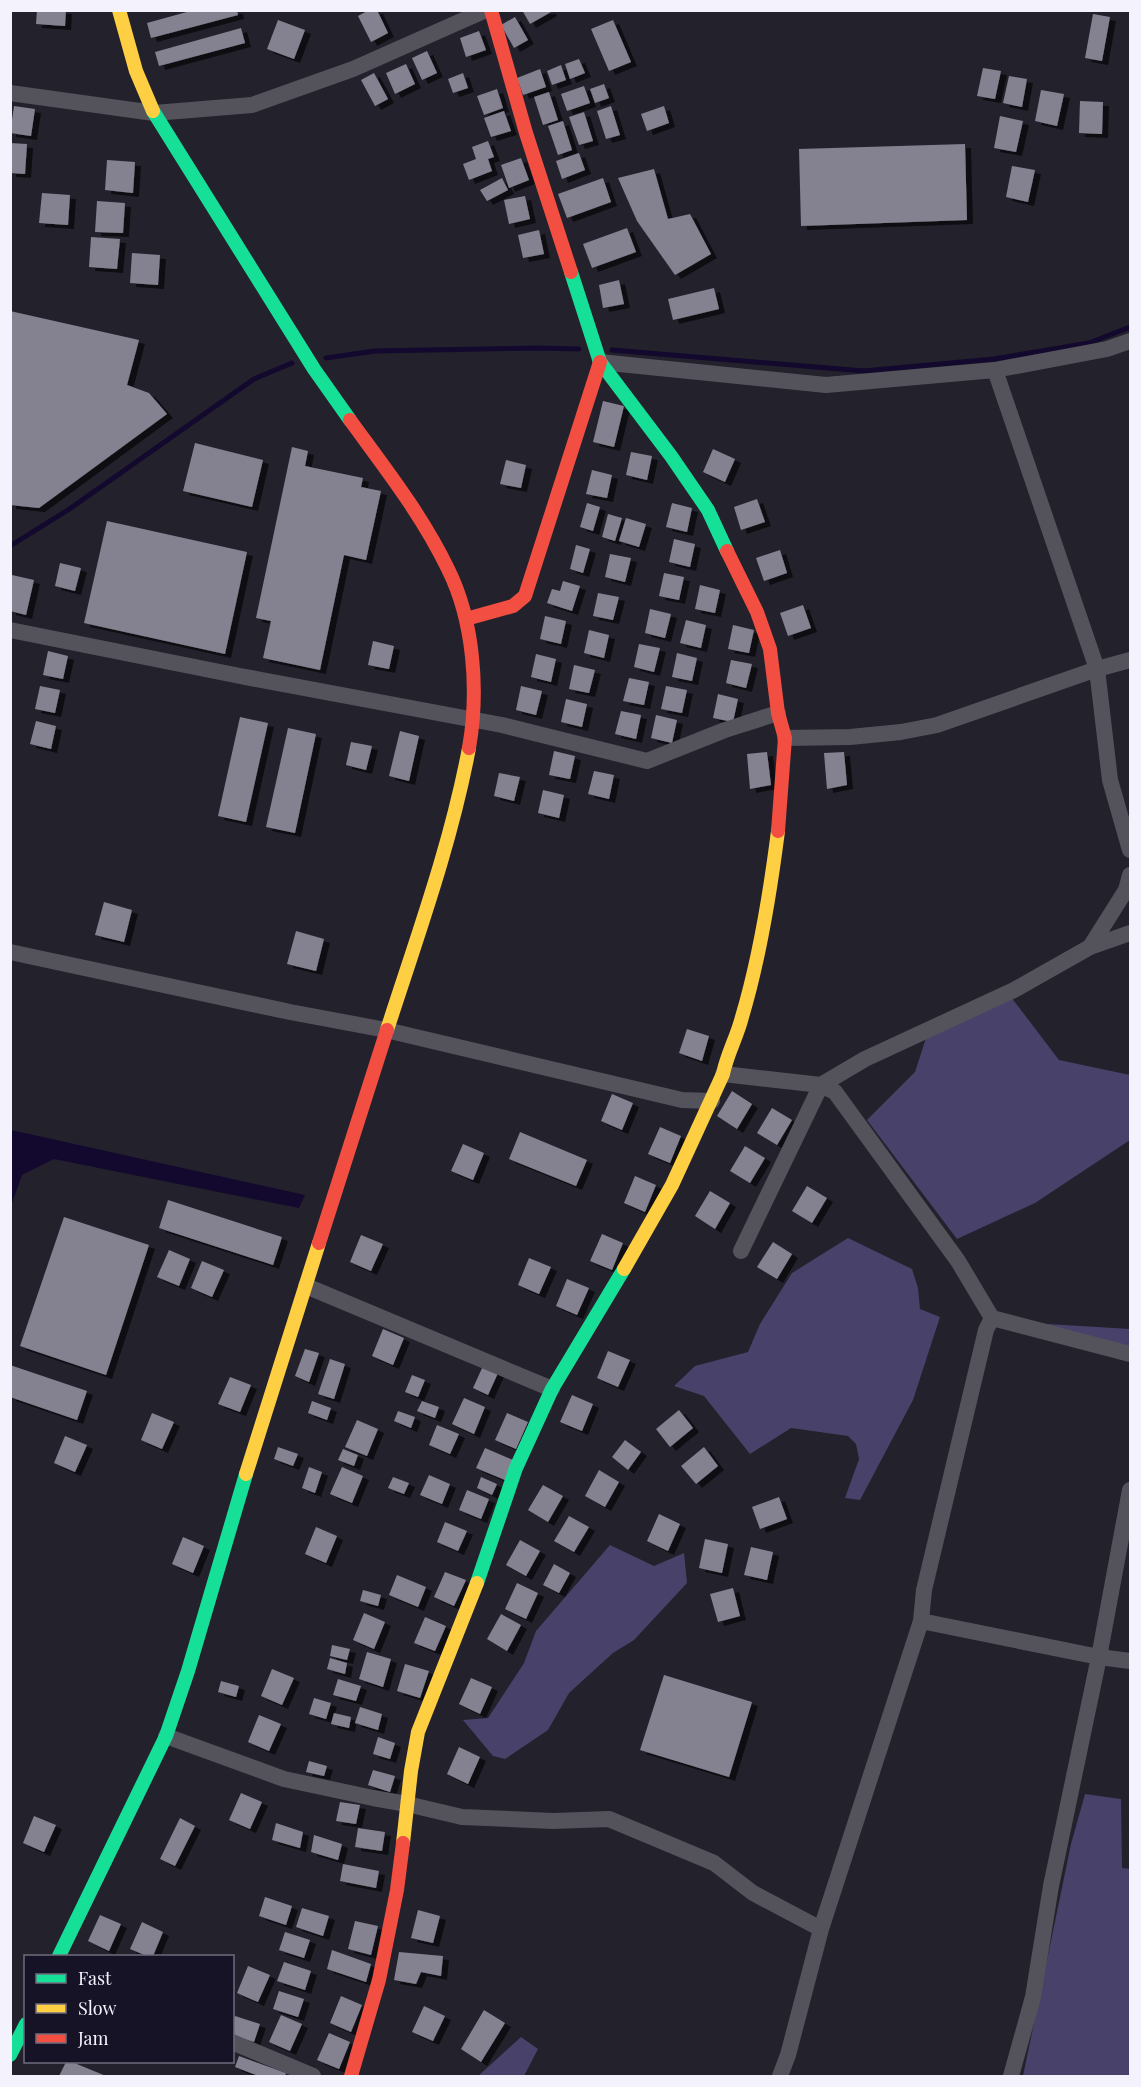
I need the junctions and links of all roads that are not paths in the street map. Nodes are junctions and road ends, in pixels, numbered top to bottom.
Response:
1 (119, 10) edge
2 (486, 10) edge
3 (491, 10) edge
4 (10, 93) edge
5 (154, 113) junction
6 (1131, 340) edge
7 (600, 362) junction
8 (995, 370) junction
9 (466, 620) junction
10 (10, 630) edge
11 (1131, 660) edge
12 (1097, 669) junction
13 (778, 713) junction
14 (474, 720) junction
15 (785, 738) junction
16 (1131, 850) edge
17 (1131, 875) edge
18 (1131, 933) edge
19 (1090, 947) junction
20 (10, 952) edge
21 (386, 1030) junction
22 (723, 1074) junction
23 (821, 1085) junction
24 (712, 1101) junction
25 (741, 1251) dead end
26 (306, 1286) junction
27 (992, 1318) junction
28 (1131, 1354) edge
29 (552, 1389) junction
30 (1131, 1490) edge
31 (921, 1621) junction
32 (1099, 1657) junction
33 (1131, 1661) edge
34 (166, 1736) junction
35 (407, 1804) junction
36 (821, 1929) junction
37 (59, 1955) edge
38 (24, 2028) edge
39 (234, 2043) edge
40 (10, 2055) edge
41 (313, 2076) edge
42 (351, 2076) edge
43 (780, 2076) edge
44 (1011, 2076) edge

1 - 5 street
2 - 5 street
3 - 7 street
4 - 5 street
5 - 9 street
6 - 8 street
7 - 8 street
7 - 9 street
7 - 13 street
8 - 12 street
9 - 14 street
10 - 14 street
11 - 12 street
12 - 15 street
12 - 16 street
13 - 14 street
13 - 15 street
14 - 21 street
15 - 22 street
17 - 19 street
18 - 19 street
19 - 23 street
20 - 21 street
21 - 24 street
21 - 26 street
22 - 23 street
22 - 24 street
23 - 25 street
23 - 27 street
24 - 29 street
26 - 29 street
26 - 34 street
27 - 28 street
27 - 31 street
29 - 35 street
30 - 32 street
31 - 32 street
31 - 36 street
32 - 33 street
32 - 44 street
34 - 35 street
34 - 37 street
35 - 36 street
35 - 42 street
36 - 43 street
38 - 40 street
39 - 41 street

